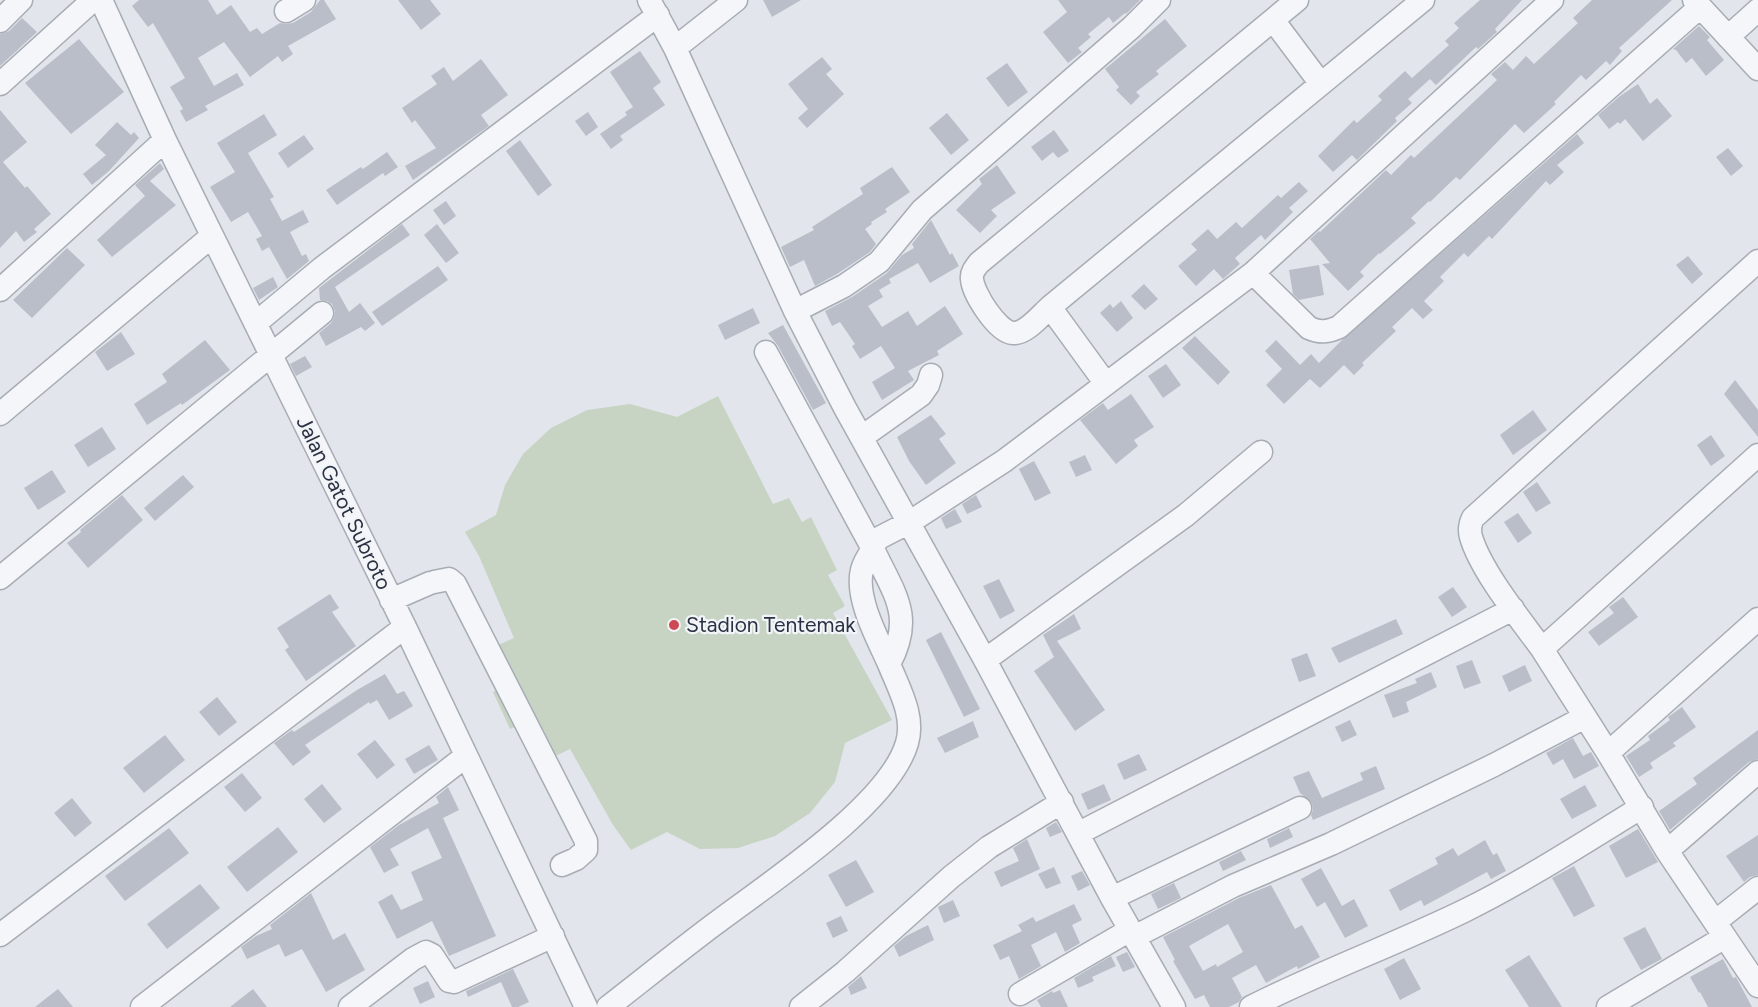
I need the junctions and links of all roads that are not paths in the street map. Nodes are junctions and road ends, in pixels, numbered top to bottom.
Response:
1 (21, 0) edge
2 (93, 0) edge
3 (101, 0) edge
4 (736, 0) edge
5 (1159, 0) edge
6 (1297, 0) edge
7 (1423, 0) edge
8 (1552, 0) edge
9 (1697, 4) edge
10 (653, 8) edge
11 (1758, 9) edge
12 (1273, 20) junction
13 (0, 21) edge
14 (1728, 37) junction
15 (675, 48) junction
16 (1758, 69) edge
17 (0, 84) edge
18 (1322, 84) junction
19 (165, 140) junction
20 (213, 236) junction
21 (1758, 261) edge
22 (1253, 273) junction
23 (0, 290) edge
24 (1050, 307) junction
25 (795, 311) junction
26 (322, 313) dead end
27 (256, 323) junction
28 (766, 352) dead end
29 (271, 353) junction
30 (930, 375) dead end
31 (1106, 384) junction
32 (0, 414) edge
33 (862, 437) junction
34 (1261, 452) dead end
35 (1758, 455) edge
36 (910, 522) junction
37 (873, 549) junction
38 (0, 578) edge
39 (391, 600) junction
40 (1513, 609) junction
41 (1758, 620) edge
42 (405, 627) junction
43 (1542, 649) junction
44 (986, 660) junction
45 (889, 664) junction
46 (1585, 717) junction
47 (1608, 753) junction
48 (466, 756) junction
49 (1758, 772) edge
50 (1062, 802) junction
51 (1642, 807) junction
52 (1300, 808) dead end
53 (1079, 833) junction
54 (1667, 851) junction
55 (525, 879) junction
56 (1758, 888) edge
57 (1112, 898) junction
58 (1720, 929) junction
59 (1132, 934) junction
60 (0, 935) edge
61 (553, 936) junction
62 (1755, 975) edge
63 (1020, 994) dead end
64 (141, 1007) edge
65 (350, 1007) edge
66 (586, 1007) edge
67 (608, 1007) edge
68 (801, 1007) edge
69 (1174, 1007) edge
70 (1251, 1007) edge
71 (1608, 1007) edge

1 - 13 street
2 - 17 street
3 - 19 street, Jalan Gatot Subroto
4 - 15 street
5 - 25 street
6 - 12 street
7 - 18 street
8 - 22 street
9 - 14 street
9 - 22 street
10 - 15 street
10 - 27 street
11 - 14 street
12 - 18 street
12 - 24 street
14 - 16 street
15 - 25 street
18 - 24 street
19 - 20 street, Jalan Gatot Subroto
19 - 23 street
20 - 27 street, Jalan Gatot Subroto
20 - 32 street
21 - 40 street
22 - 31 street
24 - 31 street
25 - 33 street
26 - 29 street
27 - 29 street, Jalan Gatot Subroto
28 - 37 street
29 - 38 street
29 - 39 street, Jalan Gatot Subroto
30 - 33 street
31 - 36 street
33 - 36 street
34 - 44 street
35 - 43 street
36 - 37 street
36 - 44 street
37 - 45 street
37 - 45 street
39 - 42 street, Jalan Gatot Subroto
39 - 55 street
40 - 43 street
40 - 53 street
41 - 47 street
42 - 48 street, Jalan Gatot Subroto
42 - 60 street
43 - 46 street
44 - 50 street
45 - 67 street
46 - 47 street
46 - 59 street
47 - 51 street
48 - 55 street, Jalan Gatot Subroto
48 - 64 street
49 - 54 street
50 - 53 street
50 - 68 street
51 - 54 street
51 - 70 street
52 - 57 street
53 - 57 street
54 - 58 street
55 - 61 street, Jalan Gatot Subroto
56 - 58 street
57 - 59 street
58 - 62 street
58 - 71 street
59 - 63 street
59 - 69 street
61 - 65 street
61 - 66 street, Jalan Gatot Subroto

